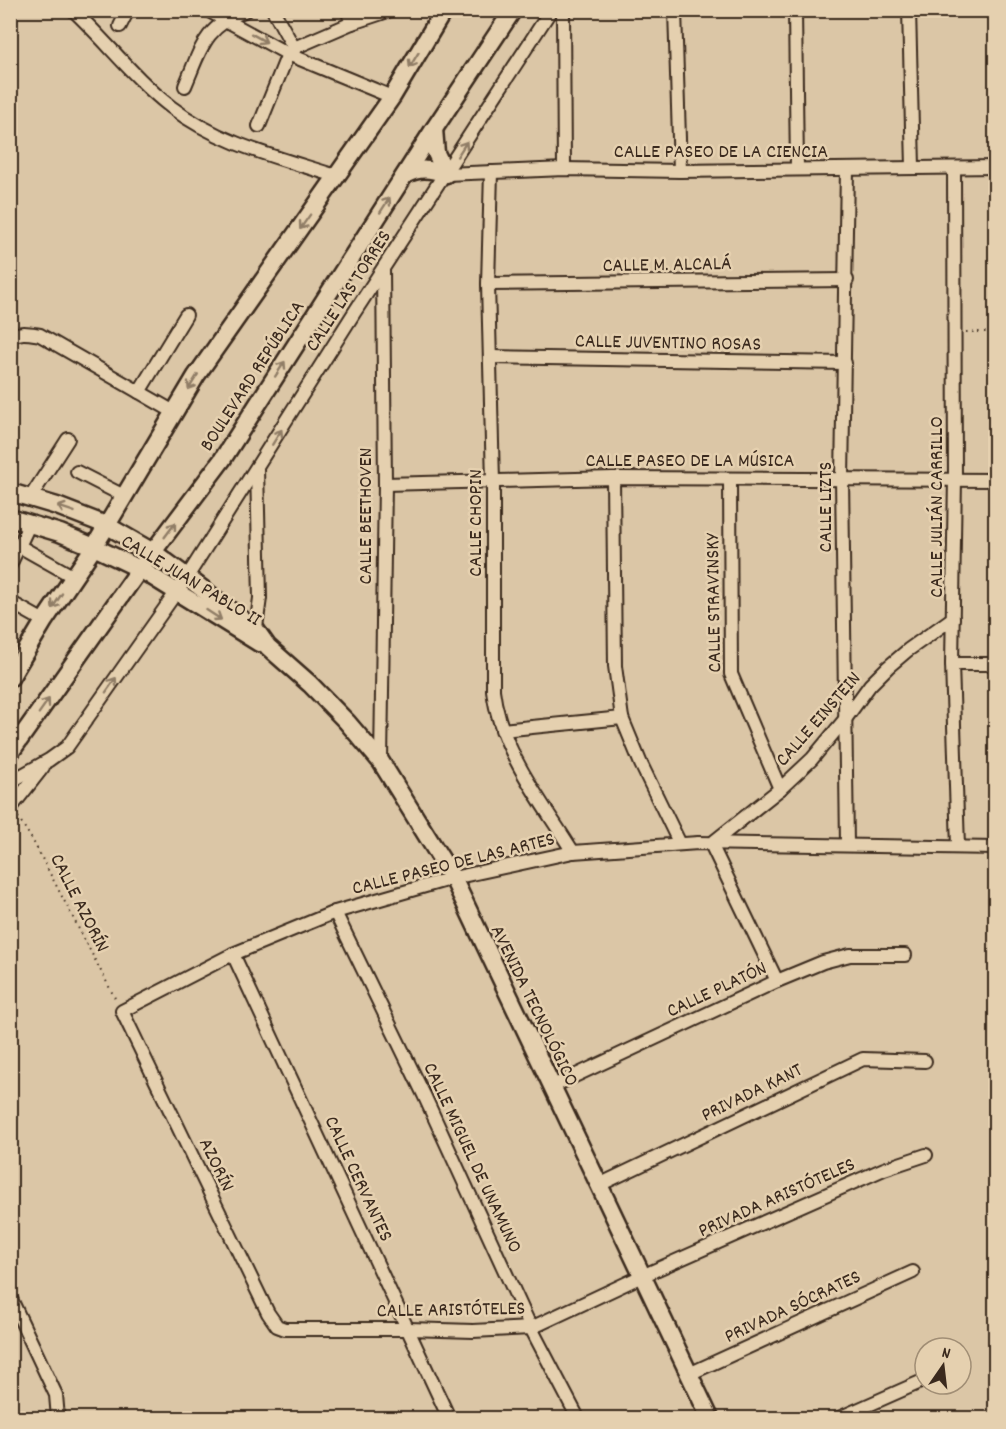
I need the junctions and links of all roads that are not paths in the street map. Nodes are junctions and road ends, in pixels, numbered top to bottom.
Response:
1 (73, 10) edge
2 (128, 10) edge
3 (207, 10) edge
4 (246, 10) edge
5 (273, 10) edge
6 (347, 10) edge
7 (392, 10) edge
8 (444, 10) edge
9 (513, 10) edge
10 (551, 10) edge
11 (563, 10) edge
12 (675, 10) edge
13 (795, 10) edge
14 (909, 10) edge
15 (225, 19) junction
16 (352, 23) junction
17 (120, 26) dead end
18 (291, 51) junction
19 (184, 86) dead end
20 (392, 97) junction
21 (259, 126) dead end
22 (434, 129) junction
23 (913, 167) junction
24 (996, 167) edge
25 (954, 168) junction
26 (564, 169) junction
27 (796, 169) junction
28 (847, 169) junction
29 (680, 171) junction
30 (491, 172) junction
31 (446, 174) junction
32 (405, 175) junction
33 (336, 176) junction
34 (383, 269) junction
35 (847, 280) junction
36 (488, 284) junction
37 (186, 315) dead end
38 (10, 338) edge
39 (491, 357) junction
40 (845, 363) junction
41 (139, 392) junction
42 (174, 412) junction
43 (68, 439) dead end
44 (257, 468) junction
45 (77, 472) dead end
46 (613, 478) junction
47 (842, 478) junction
48 (955, 478) junction
49 (730, 479) junction
50 (996, 480) edge
51 (493, 482) junction
52 (385, 484) junction
53 (10, 492) edge
54 (124, 496) junction
55 (30, 498) junction
56 (10, 518) edge
57 (30, 523) junction
58 (106, 525) junction
59 (19, 546) junction
60 (94, 547) junction
61 (153, 552) junction
62 (10, 565) edge
63 (140, 569) junction
64 (74, 577) junction
65 (187, 577) junction
66 (177, 592) junction
67 (10, 602) edge
68 (953, 618) junction
69 (44, 621) junction
70 (260, 639) junction
71 (952, 664) junction
72 (996, 664) edge
73 (10, 678) edge
74 (622, 718) junction
75 (846, 718) junction
76 (502, 730) junction
77 (10, 753) edge
78 (49, 760) junction
79 (381, 762) junction
80 (10, 782) edge
81 (780, 789) junction
82 (11, 808) edge
83 (680, 844) junction
84 (711, 844) junction
85 (847, 844) junction
86 (958, 847) junction
87 (996, 848) edge
88 (573, 852) junction
89 (453, 878) junction
90 (335, 912) junction
91 (233, 954) junction
92 (905, 955) dead end
93 (777, 981) junction
94 (122, 1011) joint
95 (925, 1061) dead end
96 (552, 1087) junction
97 (926, 1155) dead end
98 (599, 1185) junction
99 (913, 1272) dead end
100 (642, 1276) junction
101 (10, 1297) edge
102 (531, 1328) junction
103 (285, 1329) joint
104 (409, 1329) junction
105 (689, 1374) junction
106 (913, 1385) edge
107 (58, 1419) edge
108 (449, 1419) edge
109 (578, 1419) edge
110 (710, 1419) edge
111 (839, 1419) edge

1 - 33 street
2 - 17 street
3 - 15 street
4 - 15 street
5 - 18 street
6 - 16 street
7 - 16 street
8 -> 20 main road, BOULEVARD REPÚBLICA
9 - 22 main road, BOULEVARD REPÚBLICA
31 -> 10 street, CALLE LAS TORRES
11 - 26 street
12 - 29 street
13 - 27 street
14 - 23 street
15 -> 18 street
15 - 19 street
16 - 18 street
18 - 20 street
18 - 21 street
20 - 33 main road, BOULEVARD REPÚBLICA
22 - 31 main road
22 - 32 main road, BOULEVARD REPÚBLICA
23 - 25 street, CALLE PASEO DE LA CIENCIA
23 - 28 street, CALLE PASEO DE LA CIENCIA
24 - 25 street, CALLE PASEO DE LA CIENCIA
25 - 48 street, CALLE JULIÁN CARRILLO
26 - 29 street, CALLE PASEO DE LA CIENCIA
26 - 30 street, CALLE PASEO DE LA CIENCIA
27 - 28 street, CALLE PASEO DE LA CIENCIA
27 - 29 street, CALLE PASEO DE LA CIENCIA
28 - 35 street, CALLE LIZTS
30 - 31 street, CALLE PASEO DE LA CIENCIA
30 - 36 street, CALLE CHOPIN
31 - 32 main road
31 - 34 street, CALLE LAS TORRES
61 -> 32 main road, BOULEVARD REPÚBLICA
33 -> 42 main road, BOULEVARD REPÚBLICA
44 -> 34 street, CALLE LAS TORRES
34 - 52 street, CALLE BEETHOVEN
35 - 36 street, CALLE M. ALCALÁ
35 - 40 street, CALLE LIZTS
36 - 39 street, CALLE CHOPIN
37 - 41 street
38 - 41 street
39 - 40 street, CALLE JUVENTINO ROSAS
39 - 51 street, CALLE CHOPIN
40 - 47 street, CALLE LIZTS
41 - 42 street
42 - 54 main road, BOULEVARD REPÚBLICA
43 - 55 street
44 - 65 street, CALLE LAS TORRES
44 - 70 street
45 - 54 street
46 - 49 street, CALLE PASEO DE LA MÚSICA
46 - 51 street, CALLE PASEO DE LA MÚSICA
46 - 74 street
47 - 48 street, CALLE PASEO DE LA MÚSICA
47 - 49 street, CALLE PASEO DE LA MÚSICA
47 - 75 street, CALLE LIZTS
48 - 50 street, CALLE PASEO DE LA MÚSICA
48 - 68 street, CALLE JULIÁN CARRILLO
49 - 81 street, CALLE STRAVINSKY
51 - 52 street, CALLE PASEO DE LA MÚSICA
51 - 76 street, CALLE CHOPIN
52 - 79 street, CALLE BEETHOVEN
53 - 55 main road, CALLE JUAN PABLO II
54 - 58 main road, BOULEVARD REPÚBLICA
58 -> 55 main road, CALLE JUAN PABLO II
56 - 57 main road, CALLE JUAN PABLO II
57 - 59 street
57 - 60 main road, CALLE JUAN PABLO II
58 - 60 main road, BOULEVARD REPÚBLICA
58 - 61 main road, CALLE JUAN PABLO II
59 - 62 street
59 - 64 street
60 - 63 main road, CALLE JUAN PABLO II
60 - 64 main road, BOULEVARD REPÚBLICA
61 - 63 main road, BOULEVARD REPÚBLICA
61 - 65 main road, CALLE JUAN PABLO II
63 - 66 main road, CALLE JUAN PABLO II
77 -> 63 main road, BOULEVARD REPÚBLICA
64 -> 69 main road, BOULEVARD REPÚBLICA
65 - 66 street, CALLE LAS TORRES
65 - 70 main road, CALLE JUAN PABLO II
66 -> 70 main road, CALLE JUAN PABLO II
78 -> 66 street, CALLE LAS TORRES
67 - 69 street
68 - 71 street, CALLE JULIÁN CARRILLO
68 - 75 street, CALLE EINSTEIN
69 - 73 main road, BOULEVARD REPÚBLICA
70 - 79 main road, AVENIDA TECNOLÓGICO
71 - 72 street
71 - 86 street, CALLE JULIÁN CARRILLO
74 - 76 street
74 - 83 street
75 - 81 street, CALLE EINSTEIN
75 - 85 street, CALLE LIZTS
76 - 88 street, CALLE CHOPIN
78 - 80 street
78 - 82 street
79 - 89 main road, AVENIDA TECNOLÓGICO
81 - 84 street, CALLE EINSTEIN
83 - 84 street, CALLE PASEO DE LAS ARTES
83 - 88 street, CALLE PASEO DE LAS ARTES
84 - 85 street, CALLE PASEO DE LAS ARTES
84 - 93 street
85 - 86 street, CALLE PASEO DE LAS ARTES
86 - 87 street, CALLE PASEO DE LAS ARTES
88 - 89 street, CALLE PASEO DE LAS ARTES
89 - 90 street, CALLE PASEO DE LAS ARTES
89 - 96 main road, AVENIDA TECNOLÓGICO
90 - 91 street, CALLE PASEO DE LAS ARTES
90 - 102 street, CALLE MIGUEL DE UNAMUNO
91 - 94 street, CALLE PASEO DE LAS ARTES
91 - 104 street, CALLE CERVANTES
92 - 93 street, CALLE PLATÓN
93 - 96 street, CALLE PLATÓN
94 - 103 street, AZORÍN
95 - 98 street, PRIVADA KANT
96 - 98 main road, AVENIDA TECNOLÓGICO
97 - 100 street, PRIVADA ARISTÓTELES
98 - 100 main road, AVENIDA TECNOLÓGICO
99 - 105 street, PRIVADA SÓCRATES
100 - 102 street, CALLE ARISTÓTELES
100 - 105 main road, AVENIDA TECNOLÓGICO
101 - 107 street
102 - 104 street, CALLE ARISTÓTELES
102 - 109 street, CALLE MIGUEL DE UNAMUNO
103 - 104 street, CALLE ARISTÓTELES
104 - 108 street, CALLE CERVANTES
105 - 110 main road, AVENIDA TECNOLÓGICO
106 - 111 street

